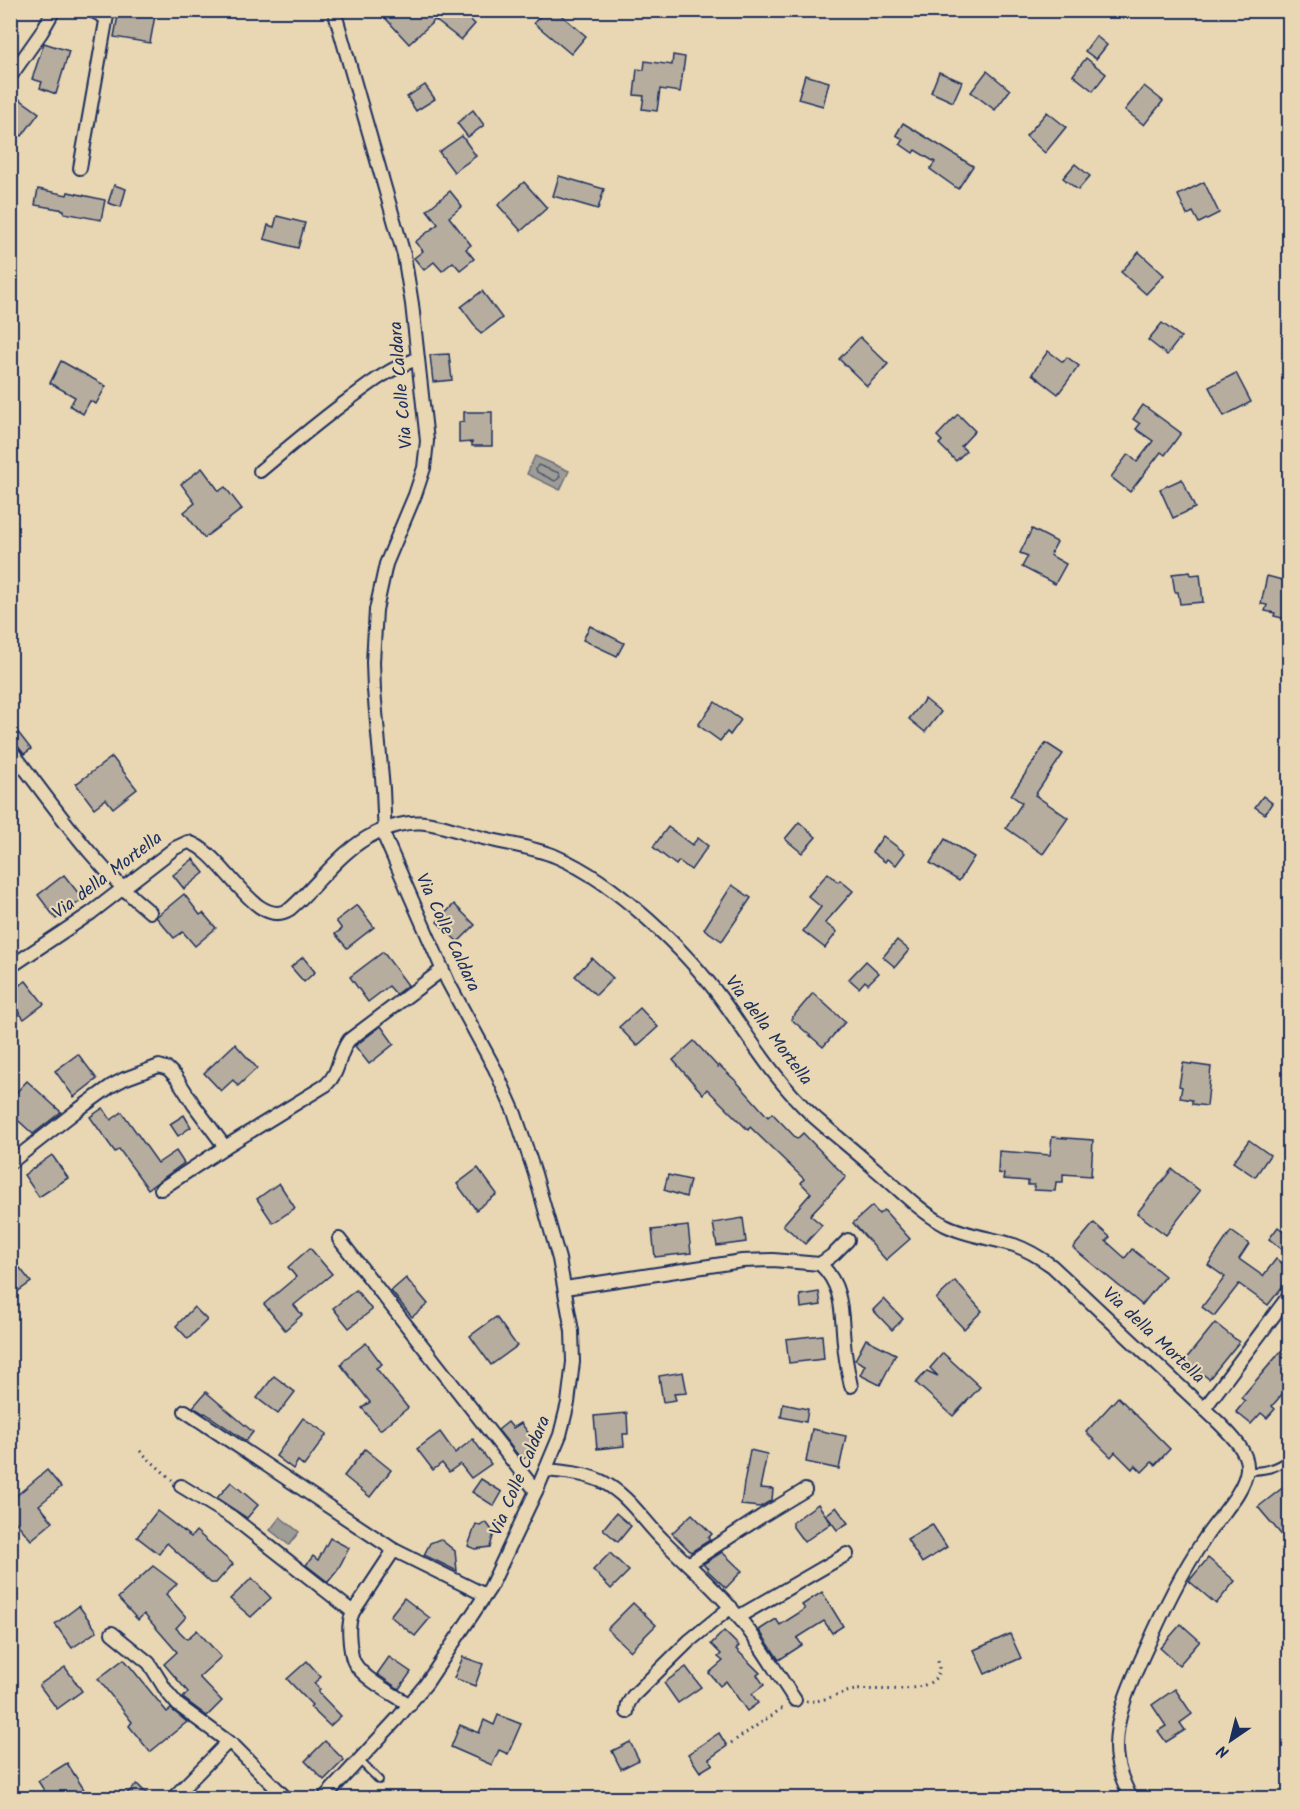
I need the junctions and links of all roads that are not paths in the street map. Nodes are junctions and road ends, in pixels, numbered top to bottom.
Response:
1 (54, 10) edge
2 (91, 10) edge
3 (334, 10) edge
4 (107, 14) edge
5 (10, 77) edge
6 (80, 168) dead end
7 (418, 359) junction
8 (260, 471) dead end
9 (10, 749) edge
10 (384, 829) junction
11 (122, 888) junction
12 (150, 912) dead end
13 (10, 967) edge
14 (442, 970) junction
15 (225, 1147) junction
16 (10, 1163) edge
17 (161, 1189) dead end
18 (339, 1239) dead end
19 (848, 1240) dead end
20 (820, 1263) junction
21 (565, 1288) junction
22 (1290, 1294) edge
23 (851, 1386) dead end
24 (1204, 1409) junction
25 (185, 1411) dead end
26 (1290, 1458) edge
27 (546, 1470) junction
28 (1247, 1471) junction
29 (181, 1486) road end
30 (805, 1490) dead end
31 (536, 1491) junction
32 (394, 1550) junction
33 (847, 1554) dead end
34 (688, 1564) junction
35 (485, 1595) junction
36 (353, 1612) junction
37 (734, 1612) junction
38 (112, 1633) dead end
39 (795, 1700) road end
40 (410, 1705) junction
41 (627, 1712) dead end
42 (228, 1742) junction
43 (359, 1760) junction
44 (379, 1780) dead end
45 (173, 1798) edge
46 (286, 1798) edge
47 (324, 1798) edge
48 (1131, 1798) edge

1 - 5 street
2 - 4 street
3 - 7 street, Via Colle Caldara
4 - 6 street
7 - 8 street
7 - 10 street, Via Colle Caldara
9 - 11 street
10 - 11 street, Via della Mortella
10 - 14 street, Via Colle Caldara
10 - 24 street, Via della Mortella
11 - 12 street
11 - 13 street, Via della Mortella
14 - 15 street
14 - 21 street, Via Colle Caldara
15 - 16 street
15 - 17 street
18 - 31 street
19 - 20 street
20 - 21 street
20 - 23 street
21 - 27 street, Via Colle Caldara
22 - 24 street
24 - 28 street, Via della Mortella
25 - 32 street
26 - 28 lane
27 - 31 street, Via Colle Caldara
27 - 34 street
28 - 48 street
29 - 36 street
30 - 34 street
31 - 35 street, Via Colle Caldara
32 - 35 street
32 - 36 street
33 - 37 street
34 - 37 street
35 - 40 street, Via Colle Caldara
36 - 40 street
37 - 39 street
37 - 41 street
38 - 42 street
40 - 43 street, Via Colle Caldara
42 - 45 street
42 - 46 street
43 - 44 lane
43 - 47 street, Via Colle Caldara

